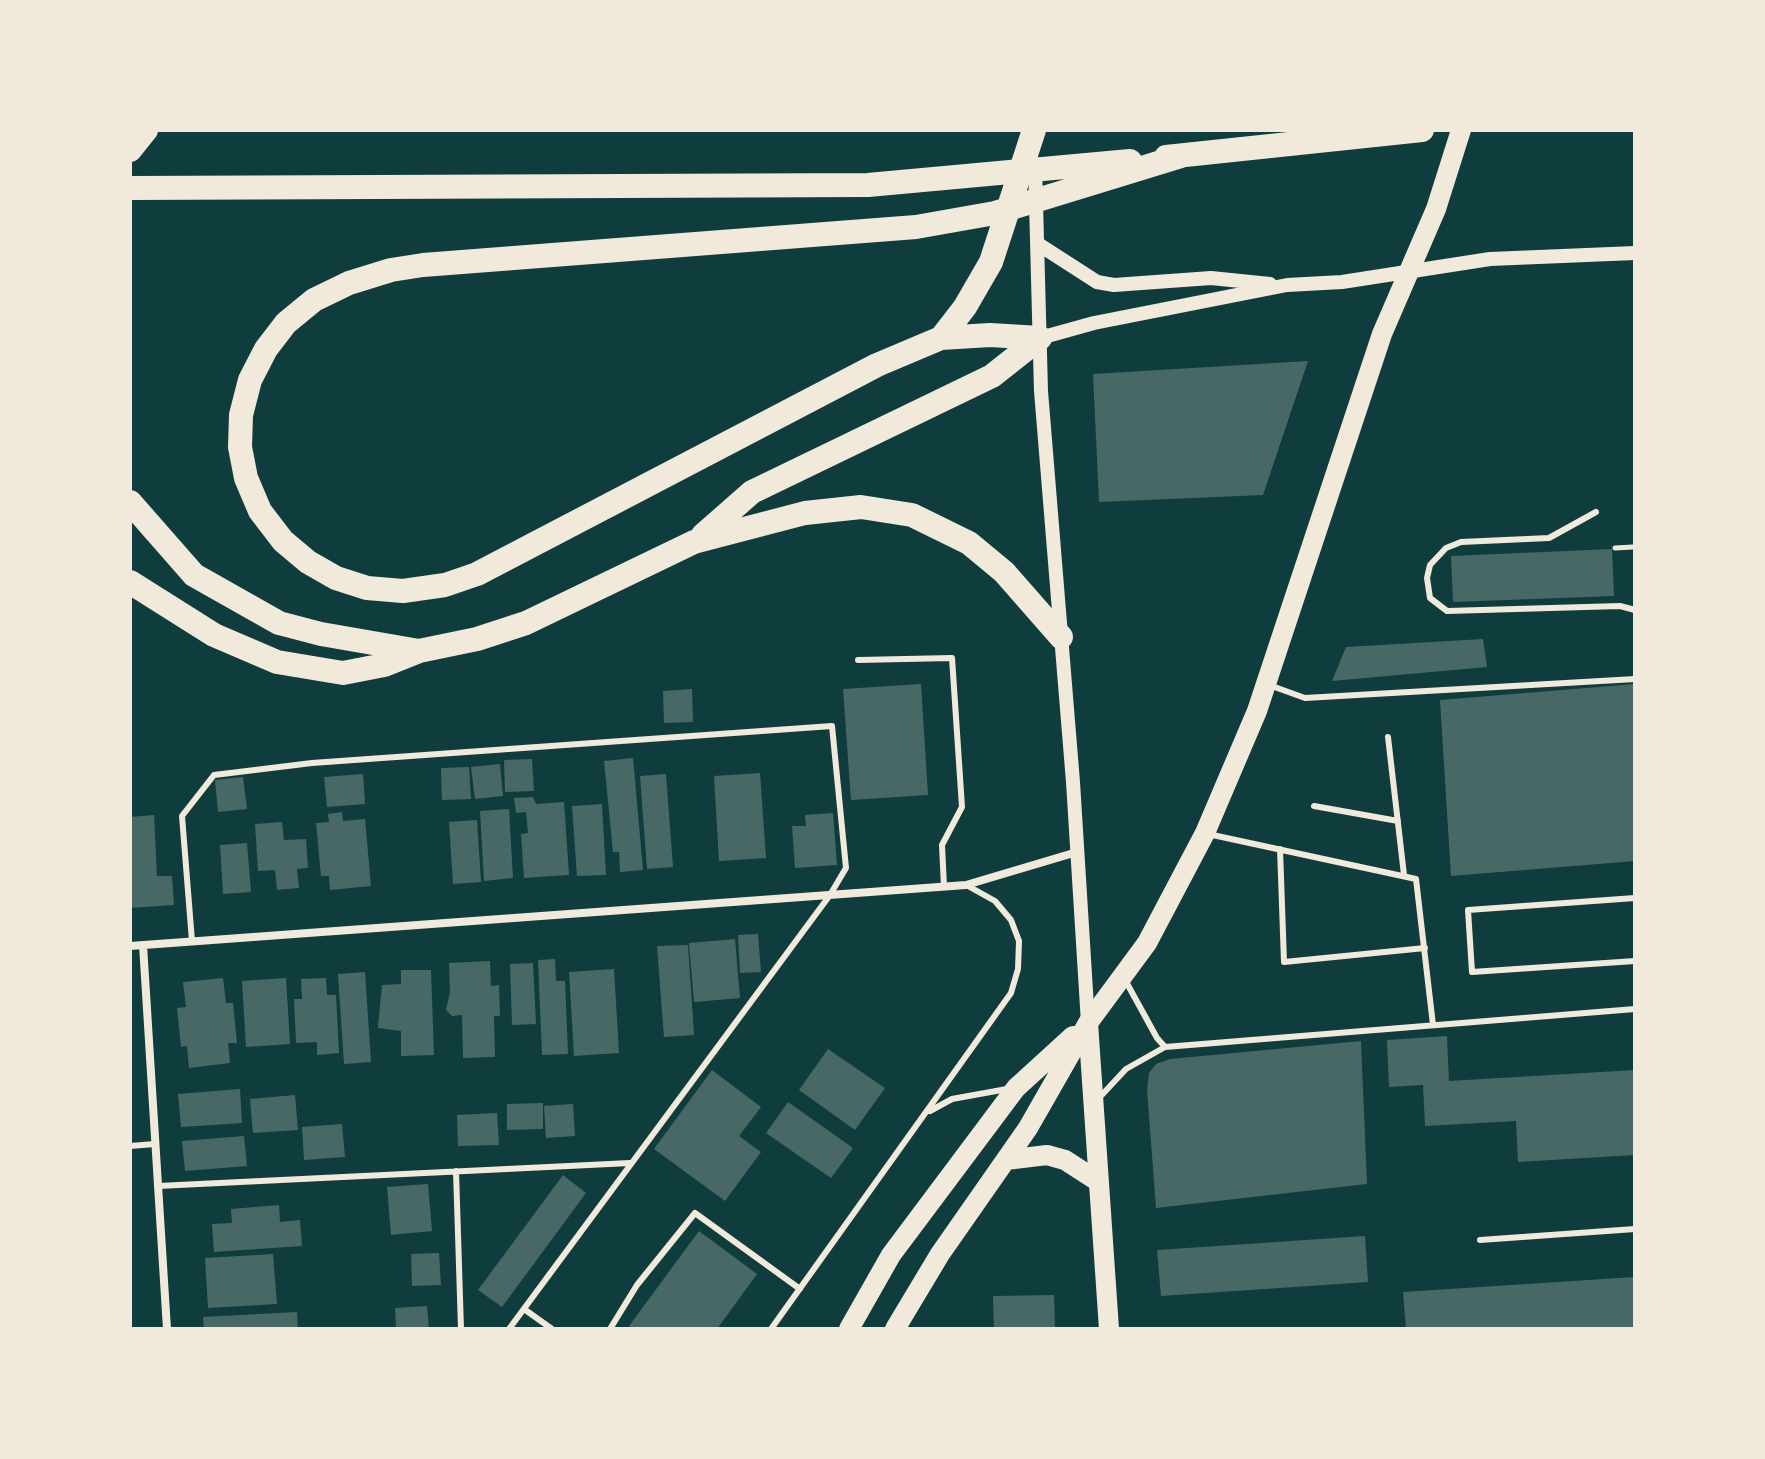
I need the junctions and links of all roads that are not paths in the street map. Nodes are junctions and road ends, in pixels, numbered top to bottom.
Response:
1 (146, 130) edge
2 (1034, 130) edge
3 (1354, 130) edge
4 (1422, 130) edge
5 (1461, 130) edge
6 (1312, 142) junction
7 (130, 150) edge
8 (1181, 156) junction
9 (130, 188) edge
10 (1038, 244) junction
11 (1635, 253) edge
12 (1409, 271) junction
13 (1287, 285) junction
14 (941, 338) junction
15 (1040, 338) junction
16 (130, 502) edge
17 (1596, 512) dead end
18 (694, 542) junction
19 (130, 582) edge
20 (1635, 610) edge
21 (1061, 637) junction
22 (419, 651) junction
23 (858, 660) dead end
24 (1635, 679) edge
25 (1266, 684) junction
26 (1388, 737) dead end
27 (1314, 806) dead end
28 (1398, 821) junction
29 (1205, 833) junction
30 (1280, 849) junction
31 (1077, 852) junction
32 (1404, 875) junction
33 (966, 885) junction
34 (944, 887) junction
35 (830, 895) junction
36 (1635, 898) edge
37 (192, 941) junction
38 (143, 945) junction
39 (130, 946) edge
40 (1425, 948) junction
41 (1635, 961) edge
42 (1123, 975) junction
43 (1635, 1009) edge
44 (1088, 1023) junction
45 (1433, 1025) junction
46 (1165, 1047) junction
47 (1016, 1088) junction
48 (1094, 1104) junction
49 (927, 1112) junction
50 (155, 1144) junction
51 (130, 1146) edge
52 (1006, 1160) junction
53 (630, 1163) junction
54 (456, 1171) junction
55 (1099, 1182) junction
56 (158, 1186) junction
57 (1635, 1229) edge
58 (1480, 1240) dead end
59 (800, 1289) junction
60 (524, 1309) junction
61 (167, 1329) edge
62 (461, 1329) edge
63 (509, 1329) edge
64 (552, 1329) edge
65 (610, 1329) edge
66 (771, 1329) edge
67 (849, 1329) edge
68 (895, 1329) edge
69 (1109, 1329) edge

1 - 7 highway
2 - 10 street
2 - 14 highway
3 - 6 highway
4 - 6 highway
5 - 12 main road
6 - 8 highway
8 - 9 highway
8 - 14 highway
10 - 13 street
10 - 15 street
11 - 12 street
12 - 13 street
12 - 25 main road
13 - 15 street
14 - 15 highway
15 - 18 highway
15 - 21 street
16 - 22 highway
17 - 20 lane
18 - 21 highway
18 - 22 highway
19 - 22 highway
21 - 31 street
23 - 34 lane
24 - 25 lane
25 - 29 main road
26 - 28 lane
27 - 28 lane
28 - 32 lane
29 - 30 lane
29 - 42 main road
30 - 32 lane
30 - 40 lane
31 - 33 street
31 - 44 street
32 - 40 lane
33 - 34 street
33 - 49 lane
34 - 35 street
35 - 37 street
35 - 37 lane
35 - 53 lane
36 - 41 lane
37 - 38 street
38 - 39 street
38 - 50 street
40 - 45 lane
42 - 44 main road
42 - 46 lane
43 - 45 lane
44 - 47 main road
44 - 48 main road
44 - 52 main road
45 - 46 lane
46 - 48 lane
47 - 49 lane
47 - 67 main road
48 - 55 main road
49 - 59 lane
50 - 51 lane
50 - 56 street
52 - 55 main road
52 - 68 main road
53 - 54 lane
53 - 60 lane
54 - 56 lane
54 - 62 lane
55 - 69 main road
56 - 61 street
57 - 58 lane
59 - 65 lane
59 - 66 lane
60 - 63 lane
60 - 64 lane

